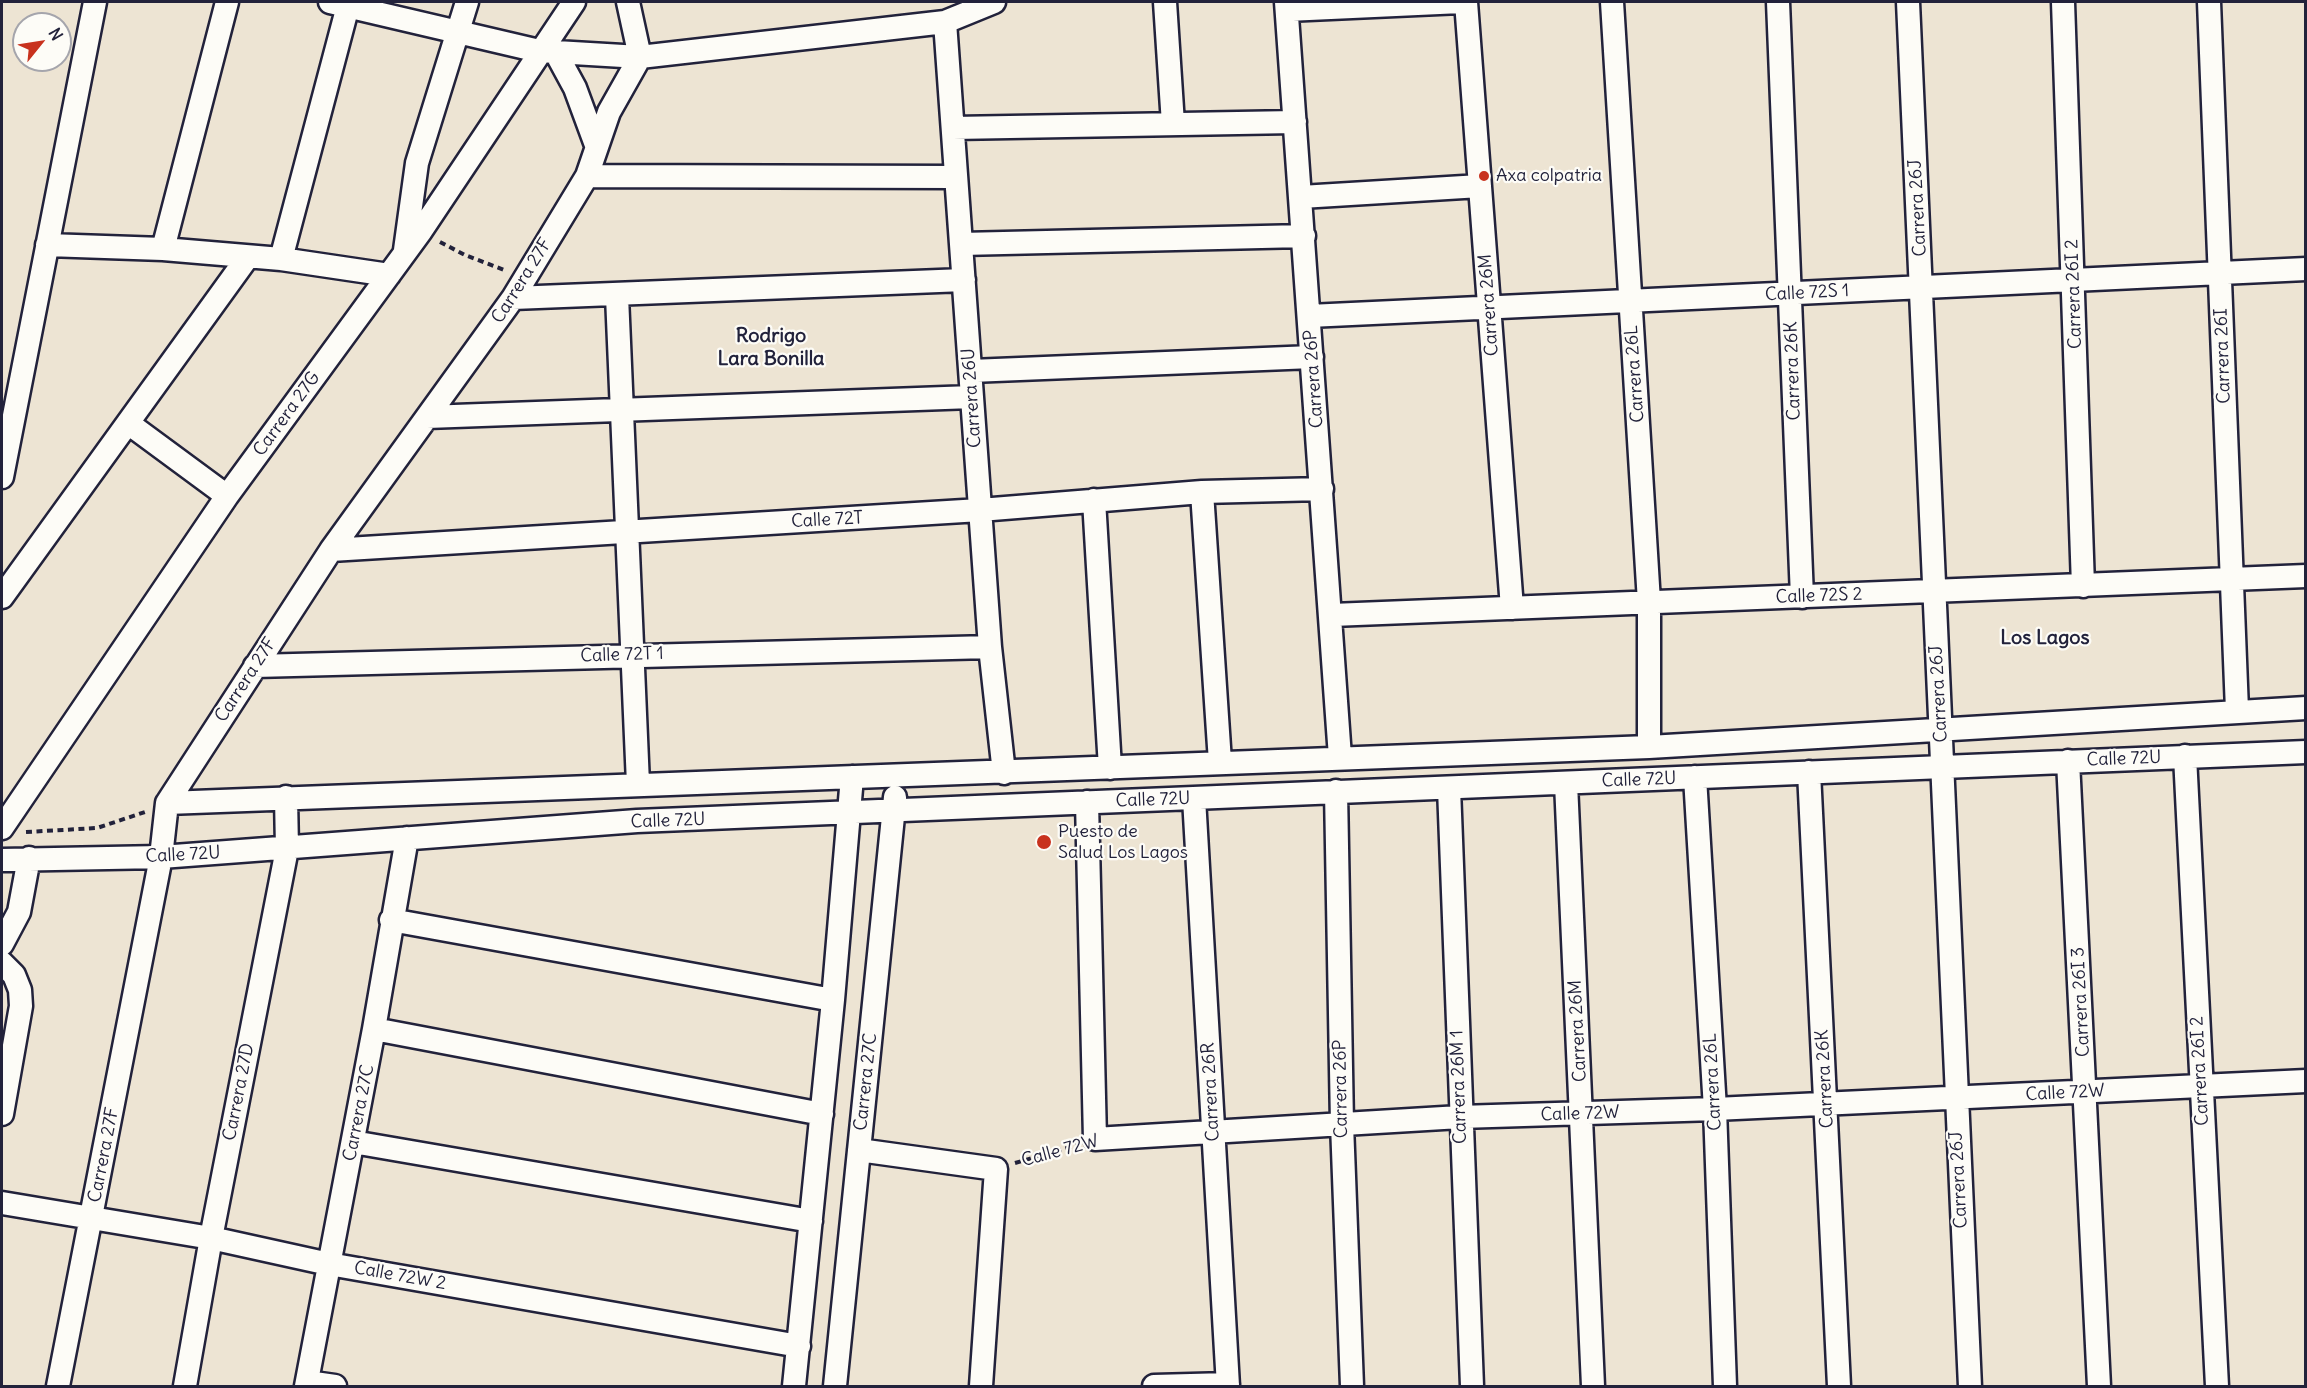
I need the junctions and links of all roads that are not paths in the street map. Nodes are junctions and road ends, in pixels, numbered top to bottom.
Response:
1 (95, 2) edge
2 (227, 2) edge
3 (467, 2) edge
4 (574, 2) edge
5 (628, 2) edge
6 (994, 2) edge
7 (1165, 2) edge
8 (1461, 2) edge
9 (1467, 2) edge
10 (1612, 2) edge
11 (1778, 2) edge
12 (1908, 2) edge
13 (2063, 2) edge
14 (2209, 2) edge
15 (342, 3) edge
16 (1287, 6) edge
17 (945, 22) junction
18 (457, 32) junction
19 (548, 52) junction
20 (640, 57) junction
21 (1295, 122) junction
22 (1173, 124) junction
23 (953, 128) junction
24 (596, 145) junction
25 (587, 176) junction
26 (956, 177) junction
27 (1480, 186) junction
28 (1301, 197) junction
29 (1304, 236) junction
30 (961, 244) junction
31 (47, 245) junction
32 (163, 249) junction
33 (405, 253) junction
34 (247, 258) junction
35 (281, 259) junction
36 (2306, 269) edge
37 (2220, 274) junction
38 (389, 275) junction
39 (964, 280) junction
40 (2074, 281) junction
41 (1922, 288) junction
42 (1790, 294) junction
43 (617, 296) junction
44 (513, 298) junction
45 (1631, 301) junction
46 (1490, 308) junction
47 (1309, 316) junction
48 (1312, 357) junction
49 (970, 371) junction
50 (972, 397) junction
51 (622, 411) junction
52 (8, 412) edge
53 (427, 417) junction
54 (128, 423) junction
55 (2, 477) edge
56 (1322, 489) junction
57 (1202, 492) junction
58 (227, 496) junction
59 (1094, 500) junction
60 (980, 510) junction
61 (625, 532) junction
62 (331, 550) junction
63 (2306, 576) edge
64 (2232, 580) junction
65 (2083, 586) junction
66 (1933, 592) junction
67 (2, 597) edge
68 (1802, 597) junction
69 (1649, 602) junction
70 (1512, 608) junction
71 (1332, 615) junction
72 (990, 647) junction
73 (631, 655) junction
74 (255, 666) junction
75 (2306, 708) edge
76 (2237, 710) junction
77 (1942, 728) junction
78 (1649, 747) junction
79 (2306, 752) edge
80 (2185, 756) junction
81 (1340, 757) junction
82 (2068, 761) junction
83 (1220, 762) junction
84 (1943, 767) junction
85 (1110, 768) junction
86 (1809, 772) junction
87 (1004, 773) junction
88 (852, 777) junction
89 (896, 777) junction
90 (1695, 777) junction
91 (1566, 783) junction
92 (638, 784) junction
93 (1449, 788) junction
94 (1336, 791) junction
95 (286, 797) junction
96 (1194, 798) junction
97 (1087, 802) junction
98 (167, 803) junction
99 (893, 810) junction
100 (851, 814) junction
101 (12, 830) edge
102 (407, 838) junction
103 (287, 849) junction
104 (29, 858) junction
105 (161, 858) junction
106 (2, 860) edge
107 (392, 920) junction
108 (2, 944) edge
109 (2, 963) edge
110 (833, 1000) junction
111 (375, 1029) junction
112 (2306, 1081) edge
113 (2200, 1086) junction
114 (2085, 1092) junction
115 (1955, 1098) junction
116 (1826, 1102) junction
117 (1715, 1109) junction
118 (2, 1114) edge
119 (822, 1114) junction
120 (1581, 1114) junction
121 (1460, 1117) junction
122 (1342, 1124) junction
123 (1213, 1132) junction
124 (353, 1142) junction
125 (859, 1150) junction
126 (2, 1203) edge
127 (92, 1218) junction
128 (811, 1221) junction
129 (211, 1238) junction
130 (329, 1264) junction
131 (799, 1346) junction
132 (306, 1384) edge
133 (1228, 1385) edge
134 (58, 1386) edge
135 (185, 1386) edge
136 (335, 1386) edge
137 (794, 1386) edge
138 (835, 1386) edge
139 (981, 1386) edge
140 (1154, 1386) edge
141 (1352, 1386) edge
142 (1472, 1386) edge
143 (1593, 1386) edge
144 (1725, 1386) edge
145 (1839, 1386) edge
146 (1970, 1386) edge
147 (2099, 1386) edge
148 (2217, 1386) edge

1 - 31 street
2 - 32 street
3 - 18 street
4 - 19 street, Carrera 27G
5 - 20 street
6 - 17 street
7 - 22 street
8 - 16 street
9 - 27 street, Carrera 26M
10 - 45 street, Carrera 26L
11 - 42 street, Carrera 26K
12 - 41 street, Carrera 26J
13 - 40 street, Carrera 26I 2
14 - 37 street, Carrera 26I
15 - 18 street
15 - 35 street
16 - 21 street, Carrera 26P
17 - 20 street
17 - 23 street, Carrera 26U
18 - 19 street
18 - 33 street
19 - 20 street
19 - 24 street
19 - 33 street, Carrera 27G
20 - 24 street, Carrera 27F
21 - 22 street
21 - 28 street, Carrera 26P
22 - 23 street
23 - 26 street, Carrera 26U
24 - 25 street, Carrera 27F
25 - 26 street
25 - 44 street, Carrera 27F
26 - 30 street, Carrera 26U
27 - 28 street
27 - 46 street, Carrera 26M
28 - 29 street, Carrera 26P
29 - 30 street
29 - 47 street, Carrera 26P
30 - 39 street, Carrera 26U
31 - 32 street
31 - 52 street
32 - 34 street
33 - 38 street, Carrera 27G
34 - 35 street
34 - 54 street
35 - 38 street
36 - 37 street, Calle 72S 1
37 - 40 street, Calle 72S 1
37 - 64 street, Carrera 26I
38 - 58 street, Carrera 27G
39 - 43 street
39 - 49 street, Carrera 26U
40 - 41 street, Calle 72S 1
40 - 65 street, Carrera 26I 2
41 - 42 street, Calle 72S 1
41 - 66 street, Carrera 26J
42 - 45 street, Calle 72S 1
42 - 68 street, Carrera 26K
43 - 44 street
43 - 51 street
44 - 53 street, Carrera 27F
45 - 46 street, Calle 72S 1
45 - 69 street, Carrera 26L
46 - 47 street, Calle 72S 1
46 - 70 street, Carrera 26M
47 - 48 street, Carrera 26P
48 - 49 street
48 - 56 street, Carrera 26P
49 - 50 street, Carrera 26U
50 - 51 street
50 - 60 street, Carrera 26U
51 - 53 street
51 - 61 street
52 - 55 street
53 - 62 street, Carrera 27F
54 - 58 street
54 - 67 street
56 - 57 street, Calle 72T
56 - 71 street, Carrera 26P
57 - 59 street, Calle 72T
57 - 83 street
58 - 101 street, Carrera 27G
59 - 60 street, Calle 72T
59 - 85 street
60 - 61 street, Calle 72T
60 - 72 street, Carrera 26U
61 - 62 street, Calle 72T
61 - 73 street
62 - 74 street, Carrera 27F
63 - 64 street, Calle 72S 2
64 - 65 street, Calle 72S 2
64 - 76 street, Carrera 26I
65 - 66 street, Calle 72S 2
66 - 68 street, Calle 72S 2
66 - 77 street, Carrera 26J
68 - 69 street, Calle 72S 2
69 - 70 street, Calle 72S 2
69 - 78 street, Carrera 26L
70 - 71 street, Calle 72S 2
71 - 81 street, Carrera 26P
72 - 73 street, Calle 72T 1
72 - 87 street, Carrera 26U
73 - 74 street, Calle 72T 1
73 - 92 street
74 - 98 street, Carrera 27F
75 - 76 street, Calle 72U
76 - 77 street, Calle 72U
77 - 78 street, Calle 72U
77 - 84 street, Carrera 26J
78 - 81 street, Calle 72U
79 - 80 street, Calle 72U
80 - 82 street, Calle 72U
80 - 113 street, Carrera 26I 2
81 - 83 street, Calle 72U
82 - 84 street, Calle 72U
82 - 114 street, Carrera 26I 3
83 - 85 street, Calle 72U
84 - 86 street, Calle 72U
84 - 115 street, Carrera 26J
85 - 87 street, Calle 72U
86 - 90 street, Calle 72U
86 - 116 street, Carrera 26K
87 - 89 street, Calle 72U
88 - 89 street, Calle 72U
88 - 92 street, Calle 72U
88 - 100 street
89 - 99 street, Carrera 27C
90 - 91 street, Calle 72U
90 - 117 street, Carrera 26L
91 - 93 street, Calle 72U
91 - 120 street, Carrera 26M
92 - 95 street, Calle 72U
93 - 94 street, Calle 72U
93 - 121 street, Carrera 26M 1
94 - 96 street, Calle 72U
94 - 122 street, Carrera 26P
95 - 98 street, Calle 72U
95 - 103 street, Carrera 27D
96 - 97 street, Calle 72U
96 - 123 street, Carrera 26R
97 - 99 street, Calle 72U
97 - 123 street, Calle 72W
98 - 105 street, Carrera 27F
99 - 100 street, Calle 72U
99 - 125 street, Carrera 27C
100 - 102 street, Calle 72U
100 - 110 street
102 - 103 street, Calle 72U
102 - 107 street, Carrera 27C
103 - 105 street, Calle 72U
103 - 129 street, Carrera 27D
104 - 105 street, Calle 72U
104 - 106 street, Calle 72U
104 - 108 street
105 - 127 street, Carrera 27F
107 - 110 street
107 - 111 street, Carrera 27C
109 - 118 street
110 - 119 street
111 - 119 street
111 - 124 street, Carrera 27C
112 - 113 street, Calle 72W
113 - 114 street, Calle 72W
113 - 148 street, Carrera 26I 2
114 - 115 street, Calle 72W
114 - 147 street, Carrera 26I 3
115 - 116 street, Calle 72W
115 - 146 street, Carrera 26J
116 - 117 street, Calle 72W
116 - 145 street, Carrera 26K
117 - 120 street, Calle 72W
117 - 144 street, Carrera 26L
119 - 128 street
120 - 121 street, Calle 72W
120 - 143 street, Carrera 26M
121 - 122 street, Calle 72W
121 - 142 street, Carrera 26M 1
122 - 123 street, Calle 72W
122 - 141 street, Carrera 26P
123 - 133 street, Carrera 26R
124 - 128 street
124 - 130 street, Carrera 27C
125 - 138 street, Carrera 27C
125 - 139 street, Calle 72W
126 - 127 street, Calle 72W 2
127 - 129 street, Calle 72W 2
127 - 134 street, Carrera 27F
128 - 131 street
129 - 130 street, Calle 72W 2
129 - 135 street, Carrera 27D
130 - 131 street, Calle 72W 2
130 - 132 street, Carrera 27C
131 - 137 street
132 - 136 street
133 - 140 street

